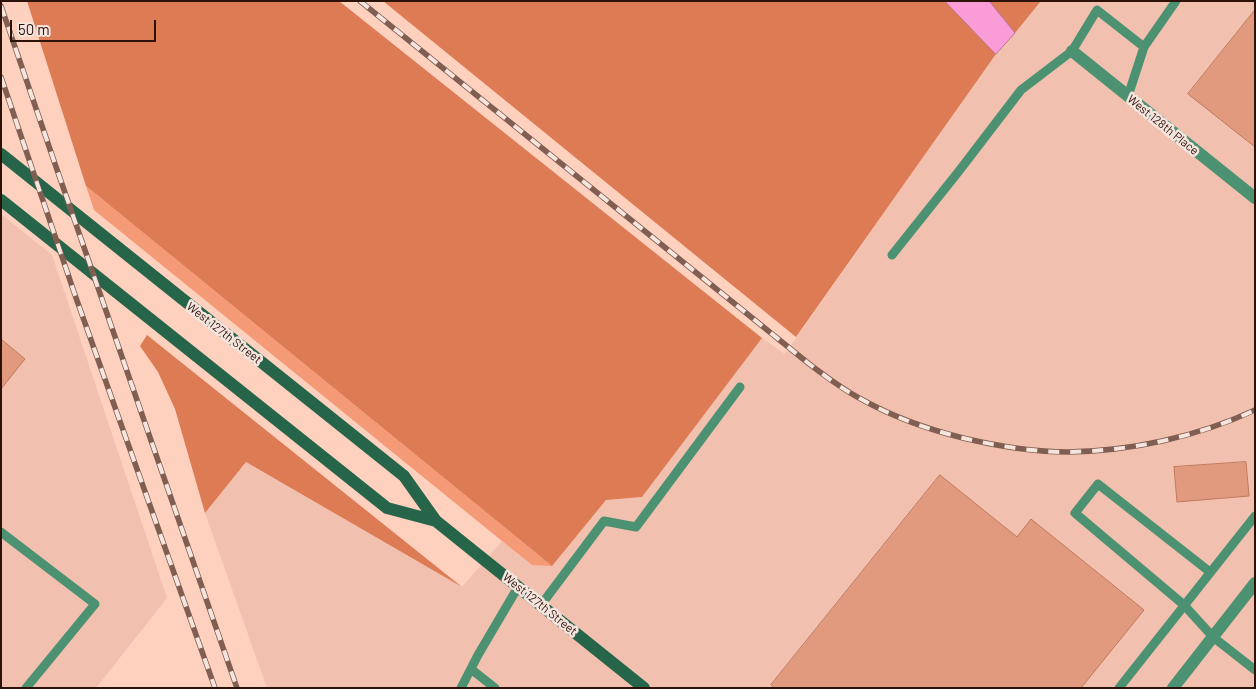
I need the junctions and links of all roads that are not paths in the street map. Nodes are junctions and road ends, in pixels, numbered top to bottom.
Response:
1 (1103, 1) edge
2 (1176, 1) edge
3 (1097, 10) junction
4 (1144, 47) junction
5 (1072, 51) junction
6 (1128, 96) junction
7 (1, 154) edge
8 (1255, 198) edge
9 (1, 200) edge
10 (892, 255) dead end
11 (740, 387) dead end
12 (1254, 519) edge
13 (436, 521) junction
14 (1, 532) edge
15 (1210, 572) junction
16 (1255, 584) edge
17 (518, 587) junction
18 (541, 605) junction
19 (1184, 605) junction
20 (1213, 637) junction
21 (471, 669) junction
22 (1255, 670) edge
23 (26, 688) edge
24 (461, 688) edge
25 (495, 688) edge
26 (644, 688) edge
27 (1119, 688) edge
28 (1173, 688) edge

1 - 3 lane
2 - 4 lane
3 - 4 lane
3 - 5 lane
4 - 6 lane
5 - 6 street, West 128th Place
5 - 10 lane
6 - 8 street, West 128th Place
7 - 13 main road, West 127th Street
9 - 13 main road, West 127th Street
11 - 18 lane
12 - 15 lane
13 - 17 main road, West 127th Street
14 - 23 lane
15 - 19 lane
15 - 19 lane
16 - 20 street
17 - 18 main road, West 127th Street
17 - 21 lane
18 - 26 main road, West 127th Street
19 - 20 lane
19 - 27 lane
20 - 22 lane
20 - 28 street
21 - 24 lane
21 - 25 lane

